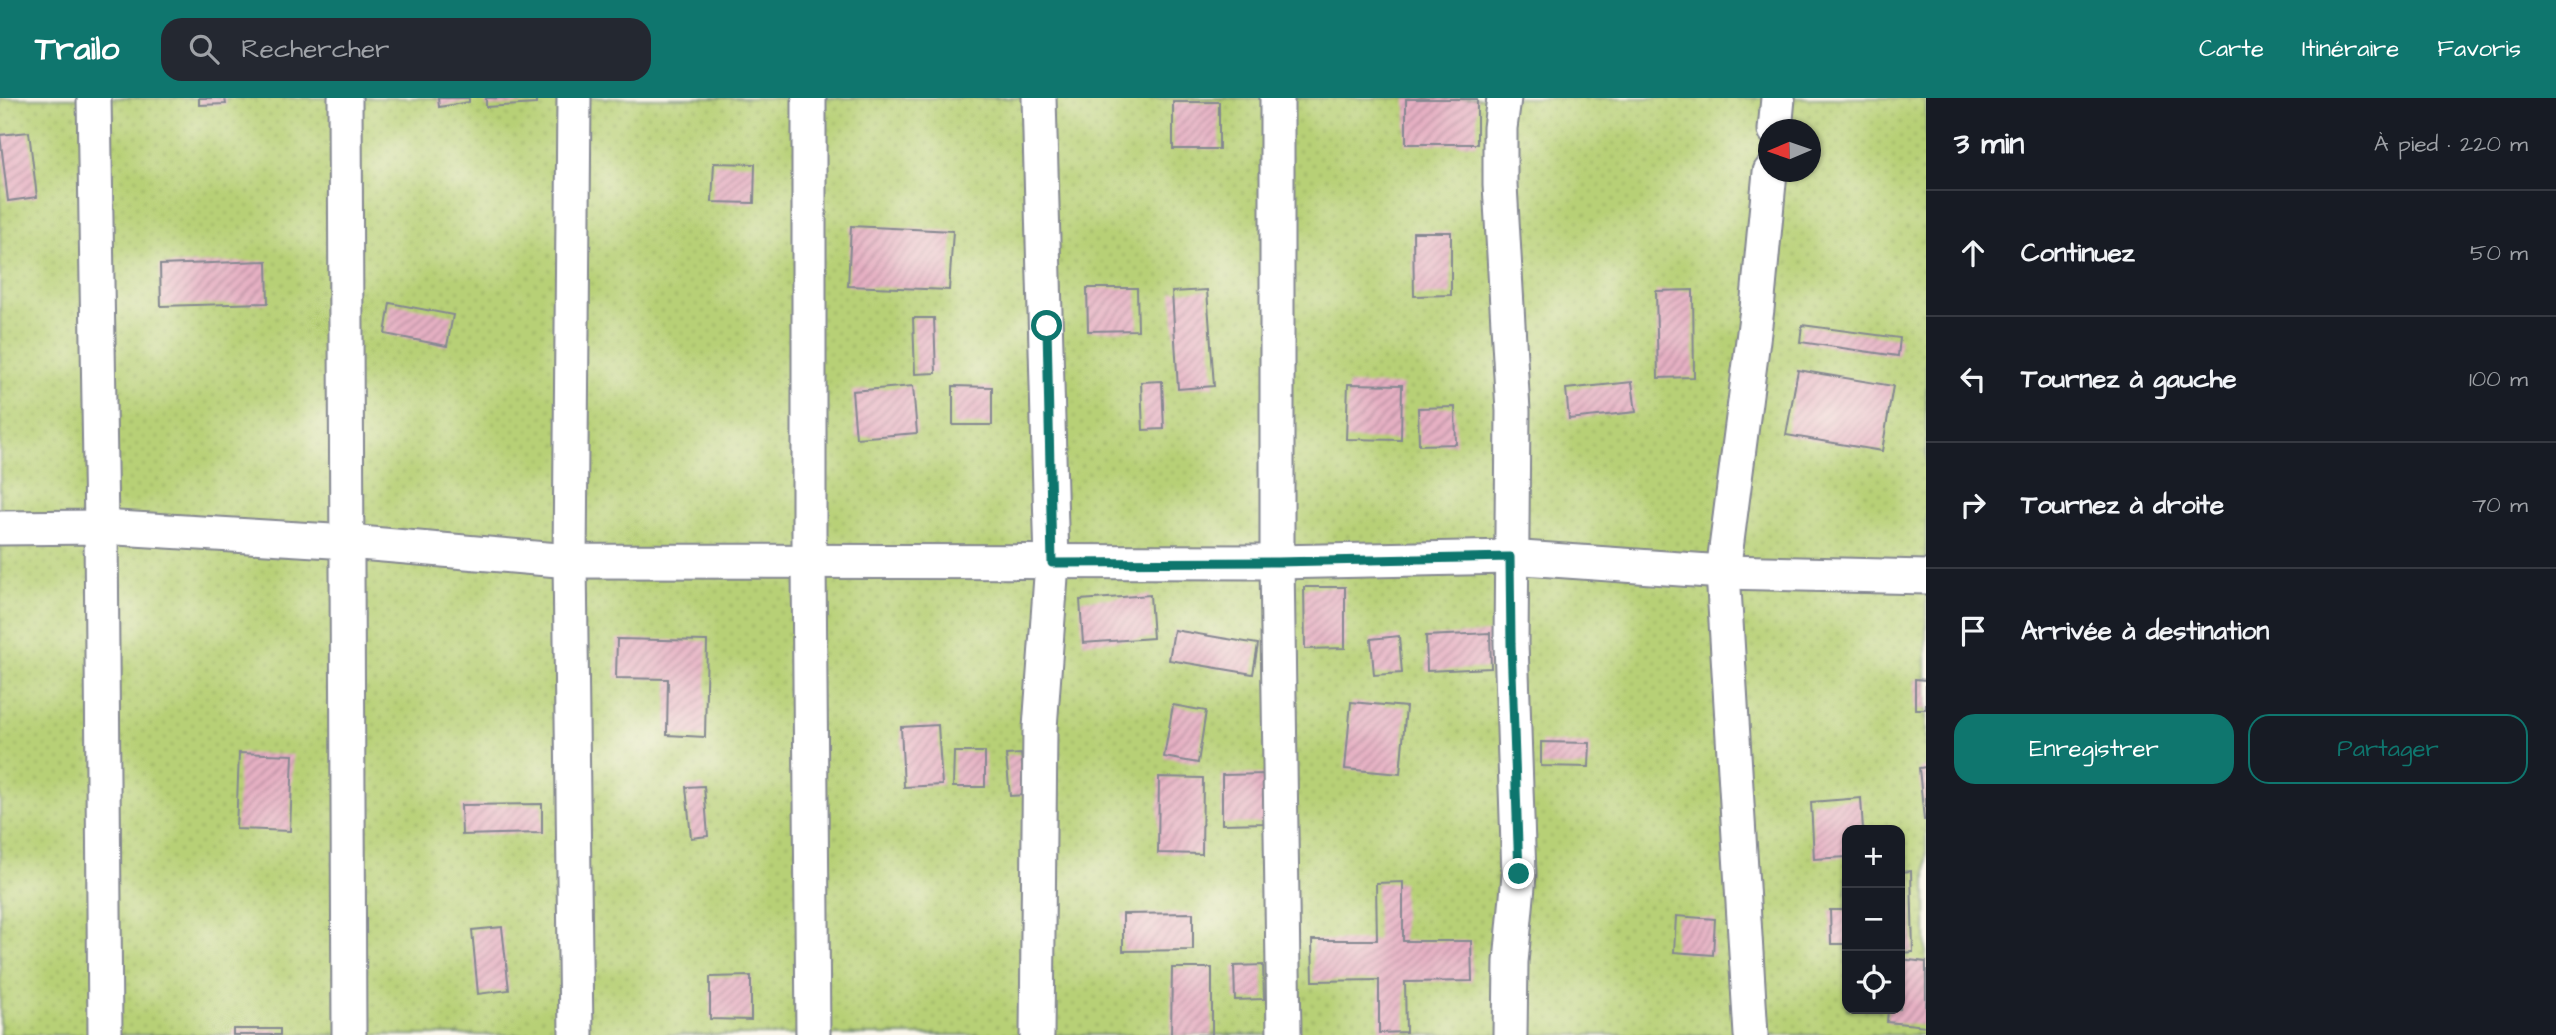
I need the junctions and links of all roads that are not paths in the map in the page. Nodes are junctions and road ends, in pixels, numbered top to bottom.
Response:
1 (94, 98) edge
2 (345, 98) edge
3 (574, 98) edge
4 (809, 98) edge
5 (1039, 98) edge
6 (1277, 98) edge
7 (1504, 98) edge
8 (1778, 98) edge
9 (1776, 119) edge
10 (1769, 182) edge
11 (0, 527) edge
12 (101, 527) junction
13 (348, 542) junction
14 (1510, 557) junction
15 (570, 561) junction
16 (1277, 562) junction
17 (809, 563) junction
18 (1052, 563) junction
19 (1723, 572) junction
20 (1926, 577) edge
21 (105, 1035) edge
22 (349, 1035) edge
23 (576, 1035) edge
24 (813, 1035) edge
25 (1037, 1035) edge
26 (1284, 1035) edge
27 (1510, 1035) edge
28 (1751, 1035) edge

1 - 12 street
2 - 13 street
3 - 15 street
4 - 17 street
5 - 18 street
6 - 16 street
7 - 14 street
8 - 9 street
10 - 19 street
11 - 12 street
12 - 13 street
12 - 21 street
13 - 15 street
13 - 22 street
14 - 16 street
14 - 19 street
14 - 27 street
15 - 17 street
15 - 23 street
16 - 18 street
16 - 26 street
17 - 18 street
17 - 24 street
18 - 25 street
19 - 20 street
19 - 28 street

